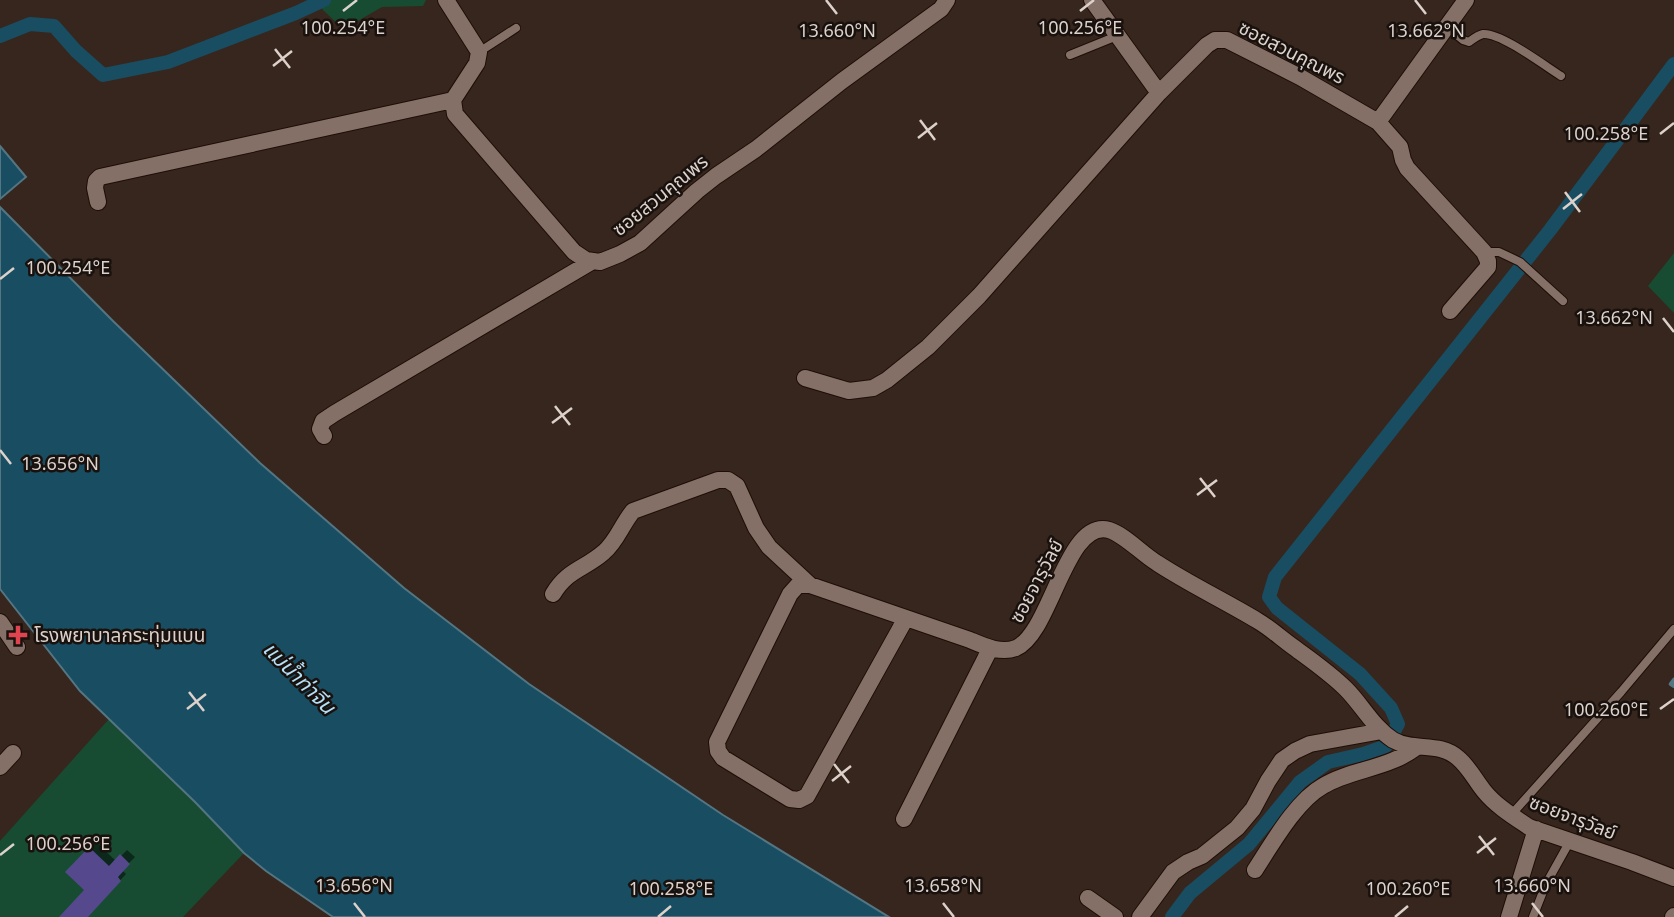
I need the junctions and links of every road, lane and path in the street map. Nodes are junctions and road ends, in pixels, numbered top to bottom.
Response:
1 (446, 0) edge
2 (947, 0) edge
3 (1092, 0) edge
4 (1466, 0) edge
5 (1447, 27) junction
6 (516, 28) dead end
7 (1117, 36) junction
8 (479, 52) junction
9 (1070, 55) dead end
10 (1561, 76) dead end
11 (1159, 93) junction
12 (453, 100) junction
13 (1378, 122) junction
14 (98, 202) dead end
15 (1484, 252) junction
16 (591, 262) junction
17 (1563, 301) dead end
18 (1450, 311) dead end
19 (806, 378) dead end
20 (324, 436) dead end
21 (810, 584) junction
22 (553, 594) dead end
23 (906, 618) junction
24 (2, 629) edge
25 (1674, 629) edge
26 (17, 647) dead end
27 (990, 649) junction
28 (1382, 731) junction
29 (1417, 747) junction
30 (13, 753) dead end
31 (0, 767) edge
32 (1511, 815) junction
33 (904, 819) dead end
34 (1536, 829) junction
35 (1570, 841) junction
36 (1255, 870) dead end
37 (1674, 878) edge
38 (1088, 898) dead end
39 (1115, 917) edge
40 (1140, 917) edge
41 (1509, 917) edge
42 (1533, 917) edge

1 - 8 street
2 - 16 street, ซอยสวนคุณพร
3 - 7 street
4 - 5 street
5 - 10 lane
5 - 13 street
6 - 8 lane
7 - 9 lane
7 - 11 street
8 - 12 street
11 - 13 street, ซอยสวนคุณพร
11 - 19 street, ซอยสวนคุณพร
12 - 14 street
12 - 16 street
13 - 15 street, ซอยสวนคุณพร
15 - 17 lane
15 - 18 street
16 - 20 street, ซอยสวนคุณพร
21 - 22 street
21 - 23 street
21 - 23 street
23 - 27 street
24 - 26 street
25 - 32 lane
27 - 28 street, ซอยจารุวัลย์
27 - 33 street
28 - 29 street, ซอยจารุวัลย์
28 - 40 street
29 - 32 street, ซอยจารุวัลย์
29 - 36 street
30 - 31 street
32 - 34 street, ซอยจารุวัลย์
34 - 35 street, ซอยจารุวัลย์
34 - 41 street
35 - 37 street, ซอยจารุวัลย์
35 - 42 lane
38 - 39 street

